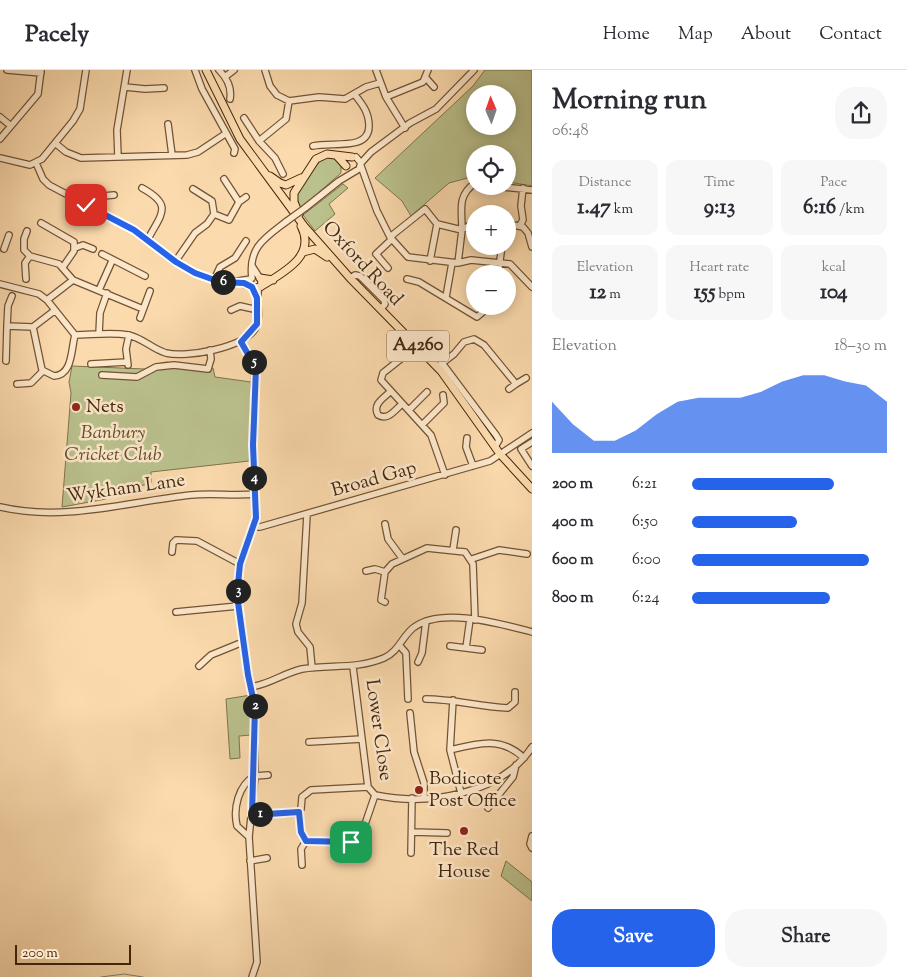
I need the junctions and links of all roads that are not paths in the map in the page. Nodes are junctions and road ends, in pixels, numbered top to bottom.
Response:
1 (7, 70) edge
2 (86, 70) edge
3 (127, 70) edge
4 (195, 70) edge
5 (206, 70) edge
6 (219, 70) edge
7 (234, 70) edge
8 (266, 70) edge
9 (376, 70) edge
10 (428, 70) edge
11 (474, 70) edge
12 (41, 72) edge
13 (226, 76) junction
14 (426, 78) junction
15 (380, 83) junction
16 (125, 87) junction
17 (434, 87) dead end
18 (164, 88) dead end
19 (355, 95) junction
20 (386, 97) junction
21 (230, 99) dead end
22 (289, 101) junction
23 (0, 117) edge
24 (244, 118) dead end
25 (168, 124) dead end
26 (11, 126) junction
27 (405, 128) junction
28 (225, 134) junction
29 (0, 139) edge
30 (259, 140) junction
31 (55, 143) junction
32 (314, 146) dead end
33 (371, 152) junction
34 (234, 153) dead end
35 (172, 156) junction
36 (337, 156) junction
37 (354, 157) junction
38 (0, 158) edge
39 (118, 158) junction
40 (36, 163) junction
41 (347, 167) junction
42 (260, 168) junction
43 (359, 168) junction
44 (283, 174) dead end
45 (304, 176) junction
46 (224, 179) dead end
47 (339, 181) junction
48 (516, 188) edge
49 (523, 188) junction
50 (193, 189) dead end
51 (466, 190) edge
52 (532, 190) edge
53 (144, 191) dead end
54 (114, 195) dead end
55 (246, 197) dead end
56 (239, 202) junction
57 (86, 205) junction
58 (214, 214) junction
59 (297, 216) junction
60 (41, 223) dead end
61 (437, 224) junction
62 (516, 225) edge
63 (520, 225) junction
64 (304, 226) junction
65 (466, 228) edge
66 (462, 230) junction
67 (27, 231) dead end
68 (530, 232) edge
69 (10, 235) dead end
70 (391, 238) junction
71 (148, 239) junction
72 (3, 241) edge
73 (246, 241) dead end
74 (532, 246) edge
75 (75, 248) junction
76 (4, 249) dead end
77 (94, 249) dead end
78 (303, 252) junction
79 (102, 254) dead end
80 (501, 255) edge
81 (30, 256) junction
82 (112, 261) junction
83 (430, 261) junction
84 (176, 262) junction
85 (251, 262) junction
86 (500, 262) junction
87 (455, 263) junction
88 (500, 265) edge
89 (63, 267) junction
90 (388, 268) dead end
91 (343, 270) junction
92 (145, 276) dead end
93 (260, 278) junction
94 (26, 279) dead end
95 (251, 279) junction
96 (407, 279) dead end
97 (73, 280) junction
98 (214, 280) junction
99 (273, 280) junction
100 (238, 282) junction
101 (0, 284) edge
102 (531, 284) edge
103 (256, 287) junction
104 (99, 290) junction
105 (150, 291) dead end
106 (107, 294) junction
107 (12, 296) dead end
108 (446, 297) junction
109 (47, 300) junction
110 (144, 309) junction
111 (231, 310) dead end
112 (258, 310) junction
113 (466, 310) edge
114 (54, 311) junction
115 (140, 318) dead end
116 (7, 326) junction
117 (33, 327) junction
118 (75, 334) junction
119 (99, 334) junction
120 (129, 335) junction
121 (241, 342) junction
122 (210, 350) junction
123 (407, 354) dead end
124 (6, 361) dead end
125 (91, 364) dead end
126 (440, 365) junction
127 (43, 371) junction
128 (102, 374) dead end
129 (526, 378) dead end
130 (16, 384) dead end
131 (516, 384) junction
132 (509, 389) dead end
133 (391, 391) junction
134 (427, 392) dead end
135 (443, 395) dead end
136 (402, 404) junction
137 (409, 410) junction
138 (423, 424) junction
139 (532, 433) edge
140 (467, 438) dead end
141 (499, 440) junction
142 (532, 442) edge
143 (495, 447) junction
144 (507, 450) junction
145 (500, 454) junction
146 (473, 466) junction
147 (532, 466) edge
148 (445, 475) junction
149 (532, 489) edge
150 (256, 494) junction
151 (0, 507) edge
152 (307, 515) junction
153 (254, 527) junction
154 (383, 527) dead end
155 (456, 530) dead end
156 (454, 550) junction
157 (172, 552) dead end
158 (528, 554) dead end
159 (402, 558) junction
160 (472, 559) junction
161 (240, 564) junction
162 (366, 571) dead end
163 (385, 572) junction
164 (381, 601) dead end
165 (238, 606) junction
166 (176, 612) dead end
167 (472, 619) junction
168 (426, 621) junction
169 (532, 632) edge
170 (243, 642) junction
171 (399, 645) junction
172 (450, 646) dead end
173 (466, 648) junction
174 (482, 650) dead end
175 (418, 662) dead end
176 (199, 666) dead end
177 (353, 667) junction
178 (312, 668) junction
179 (252, 687) junction
180 (515, 692) dead end
181 (426, 699) dead end
182 (408, 700) dead end
183 (453, 700) junction
184 (410, 713) dead end
185 (362, 739) junction
186 (309, 742) dead end
187 (532, 747) edge
188 (450, 750) junction
189 (524, 758) junction
190 (516, 765) junction
191 (268, 775) dead end
192 (254, 776) junction
193 (368, 787) junction
194 (461, 793) junction
195 (375, 795) junction
196 (412, 798) junction
197 (424, 798) junction
198 (488, 808) dead end
199 (299, 812) junction
200 (252, 815) junction
201 (412, 832) junction
202 (447, 833) dead end
203 (532, 836) edge
204 (249, 837) junction
205 (306, 841) junction
206 (532, 848) edge
207 (411, 853) dead end
208 (267, 858) dead end
209 (250, 861) junction
210 (302, 864) dead end
211 (252, 977) edge

1 - 12 street
2 - 31 street
3 - 16 street
4 - 28 street
5 - 42 main road, Oxford Road / A4260
6 - 13 street
7 - 13 street
8 - 22 street
9 - 15 street
10 - 14 street
11 - 27 street
12 - 26 street
13 - 21 street
14 - 17 street
14 - 20 street
15 - 19 street
15 - 20 street
16 - 18 street
16 - 39 street
19 - 22 street
19 - 32 street
20 - 27 street
22 - 30 street
23 - 26 street
24 - 30 street
25 - 35 street
26 - 29 street
27 - 33 street
28 - 34 street
28 - 35 street
30 - 44 street
31 - 39 street
31 - 40 street
33 - 37 street
33 - 43 street
35 - 39 street
36 - 37 main road
36 - 41 main road
36 - 45 main road
37 - 41 street
37 - 43 street
38 - 40 street
40 - 57 street
41 - 43 street
41 - 47 street
42 - 45 main road
42 - 59 main road, Oxford Road / A4260
43 - 47 street
43 - 70 street
45 - 64 main road
46 - 56 street
47 - 85 street, bridge
48 - 49 street
49 - 52 street
49 - 63 street
50 - 58 street
51 - 66 street
53 - 71 street
54 - 57 street
55 - 56 street
56 - 58 street
57 - 71 street
58 - 84 street
59 - 64 main road, Oxford Road / A4260
59 - 78 main road
60 - 75 street
61 - 66 street
61 - 70 street
61 - 83 street
62 - 63 street
63 - 68 street
64 - 91 main road, Oxford Road / A4260
65 - 66 street
66 - 87 street
67 - 81 street
68 - 74 street
69 - 72 street
70 - 83 street
70 - 90 street
71 - 84 street
72 - 76 street
73 - 98 street
75 - 77 street
75 - 89 street
78 - 91 main road
78 - 99 main road
79 - 82 street
80 - 86 street
81 - 89 street
81 - 94 street
82 - 92 street
82 - 104 street
83 - 87 street
84 - 98 street
85 - 93 street
85 - 95 street
86 - 87 street
86 - 88 street
86 - 102 street
87 - 108 street
89 - 97 street
91 - 126 main road, Oxford Road / A4260
93 - 95 street
93 - 99 main road
93 - 103 street
95 - 100 street
95 - 103 street
96 - 108 street
97 - 104 street
97 - 109 street
98 - 100 street
99 - 103 main road
100 - 103 street
101 - 109 street
103 - 112 street
104 - 106 street
105 - 110 street
106 - 110 street
106 - 119 street
107 - 116 street
108 - 113 street
109 - 114 street
110 - 115 street
111 - 112 street
112 - 121 street
114 - 117 street
114 - 118 street
116 - 117 street
116 - 124 street
117 - 127 street
118 - 119 street
118 - 127 street
119 - 120 street
120 - 122 street
120 - 125 street
121 - 122 street
121 - 150 street
122 - 128 street
123 - 133 street
126 - 131 street
126 - 141 street
126 - 143 main road, Oxford Road / A4260
127 - 130 street
129 - 131 street
131 - 132 street
133 - 136 street
133 - 136 street
134 - 137 street
135 - 138 street
136 - 137 street
137 - 138 street
138 - 148 street
139 - 144 street, Broad Gap
140 - 146 street
141 - 143 street
141 - 144 street
142 - 147 street
143 - 145 main road, Oxford Road / A4260
144 - 145 street, Broad Gap
145 - 146 street, Broad Gap
145 - 149 main road, Oxford Road / A4260
146 - 148 street, Broad Gap
148 - 152 street, Broad Gap
150 - 151 street, Wykham Lane
150 - 153 street
152 - 153 street, Broad Gap
152 - 178 street
153 - 161 street
154 - 159 street
155 - 156 street
156 - 159 street
156 - 160 street
157 - 161 street
158 - 160 street
159 - 163 street
160 - 167 street
161 - 165 street
162 - 163 street
163 - 164 street
165 - 166 street
165 - 170 street
167 - 168 street
167 - 169 street
167 - 173 street
168 - 171 street
168 - 175 street
170 - 176 street
170 - 179 street
171 - 177 street
171 - 182 street
172 - 173 street
173 - 174 street
177 - 178 street
177 - 185 street, Lower Close
178 - 179 street
179 - 192 street
180 - 183 street
181 - 183 street
183 - 188 street
184 - 197 street
185 - 186 street
185 - 193 street, Lower Close
187 - 189 street
188 - 189 street
188 - 194 street
189 - 190 street
190 - 194 street
190 - 198 street
191 - 192 street
192 - 200 street
192 - 204 street
193 - 195 street, Lower Close
193 - 199 street
194 - 197 street
195 - 196 street
195 - 205 street
196 - 197 street
196 - 201 street
199 - 200 street
199 - 205 street
200 - 204 street
201 - 202 street
201 - 207 street
203 - 206 street
204 - 209 street
205 - 210 street
208 - 209 street
209 - 211 street

